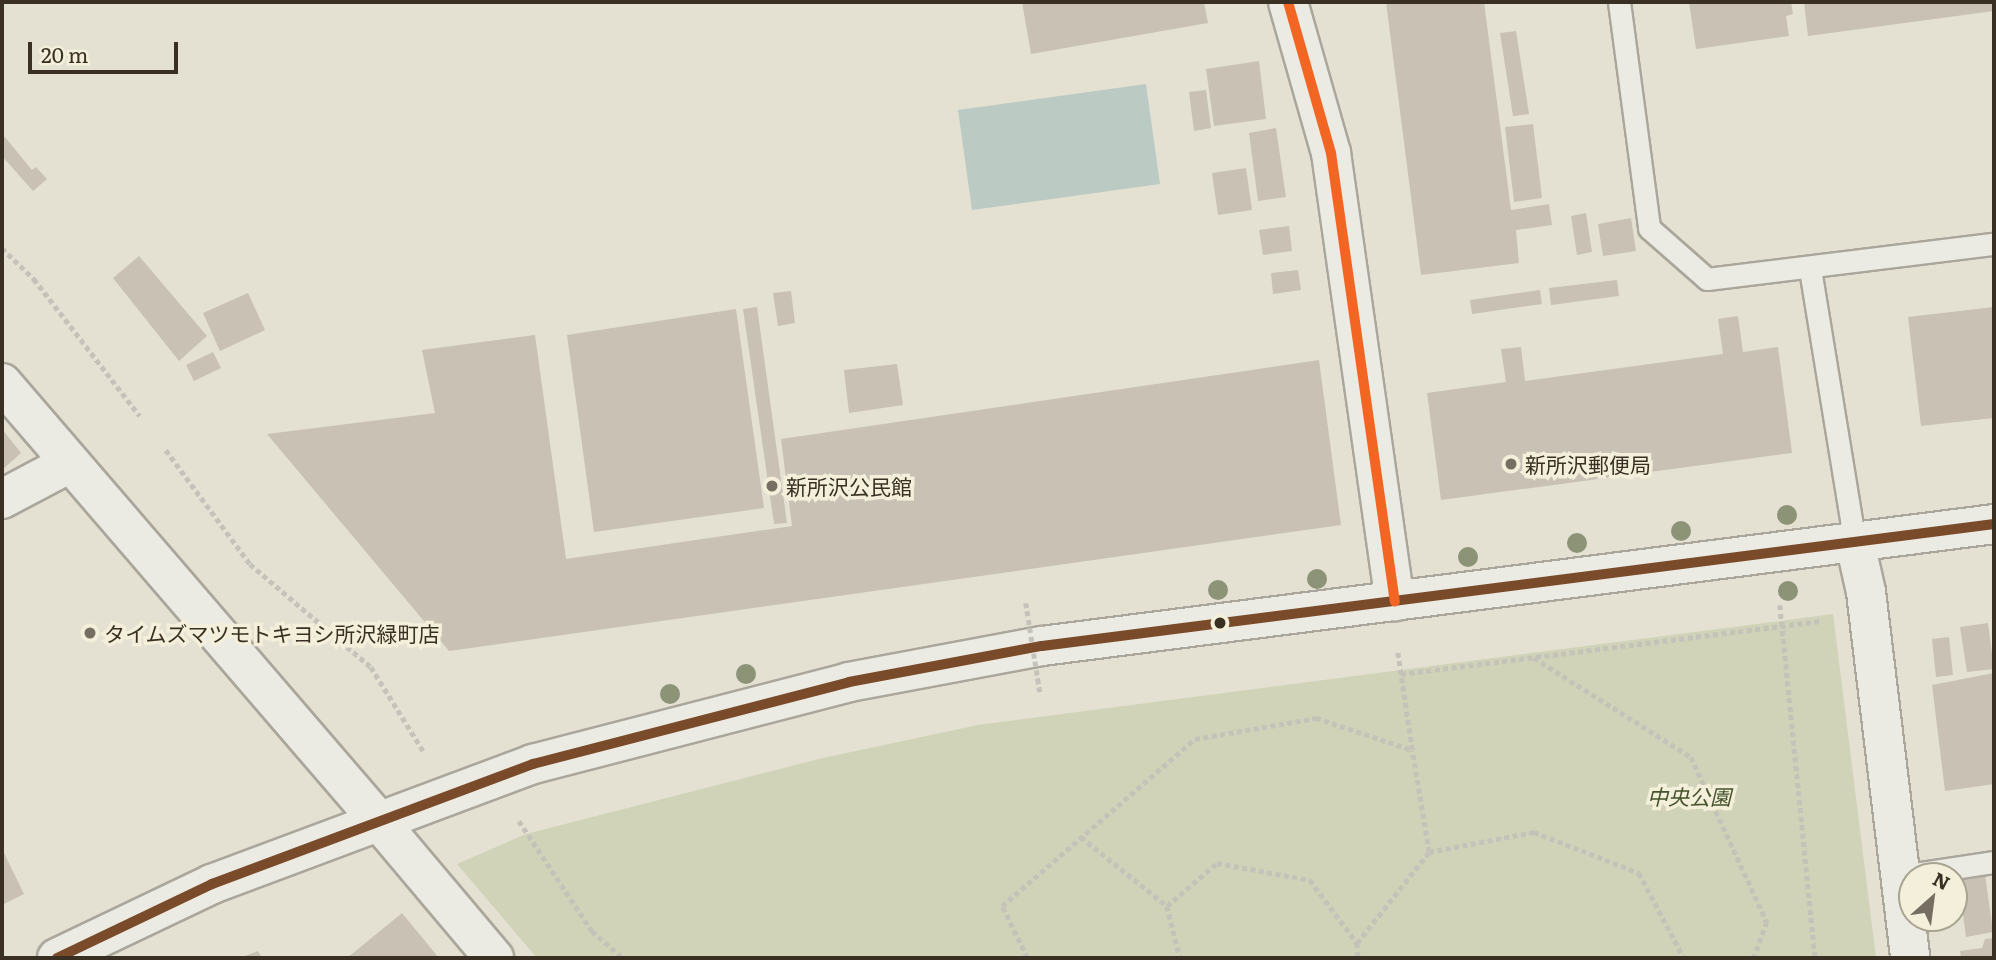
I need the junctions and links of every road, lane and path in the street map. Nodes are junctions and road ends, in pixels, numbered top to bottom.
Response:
1 (1288, 2) edge
2 (1619, 2) edge
3 (1994, 244) edge
4 (2, 248) edge
5 (1810, 268) junction
6 (2, 383) edge
7 (140, 416) dead end
8 (166, 450) dead end
9 (68, 464) junction
10 (2, 499) edge
11 (1994, 524) edge
12 (1855, 543) junction
13 (1395, 601) junction
14 (1026, 603) dead end
15 (1780, 605) dead end
16 (1868, 615) junction
17 (1782, 626) junction
18 (1397, 649) dead end
19 (1533, 657) junction
20 (1401, 674) junction
21 (1040, 692) dead end
22 (1412, 750) junction
23 (424, 752) dead end
24 (377, 819) junction
25 (519, 821) dead end
26 (1081, 837) junction
27 (1429, 852) junction
28 (1898, 862) edge
29 (1994, 862) edge
30 (1968, 866) edge
31 (1167, 906) junction
32 (1907, 932) edge
33 (1357, 943) junction
34 (57, 958) edge
35 (494, 958) edge
36 (623, 958) edge
37 (1027, 958) edge
38 (1180, 958) edge
39 (1358, 958) edge
40 (1684, 958) edge
41 (1754, 958) edge
42 (1815, 958) edge
43 (1910, 958) edge

1 - 13 street
2 - 5 lane
3 - 5 lane
4 - 7 path
5 - 12 lane
6 - 9 street
8 - 23 path
9 - 10 street
9 - 24 street
11 - 12 street
12 - 13 street
12 - 16 street
13 - 24 street
14 - 21 path, bridge
15 - 17 path
16 - 17 path
16 - 28 street
17 - 19 path
17 - 42 path
18 - 20 path
19 - 20 path
19 - 41 path
20 - 22 path
22 - 26 path
22 - 27 path
24 - 34 street
24 - 35 street
25 - 36 path
26 - 31 path
26 - 37 path
27 - 33 path
27 - 40 path
29 - 30 lane
31 - 33 path
31 - 38 path
32 - 43 street
33 - 39 path

